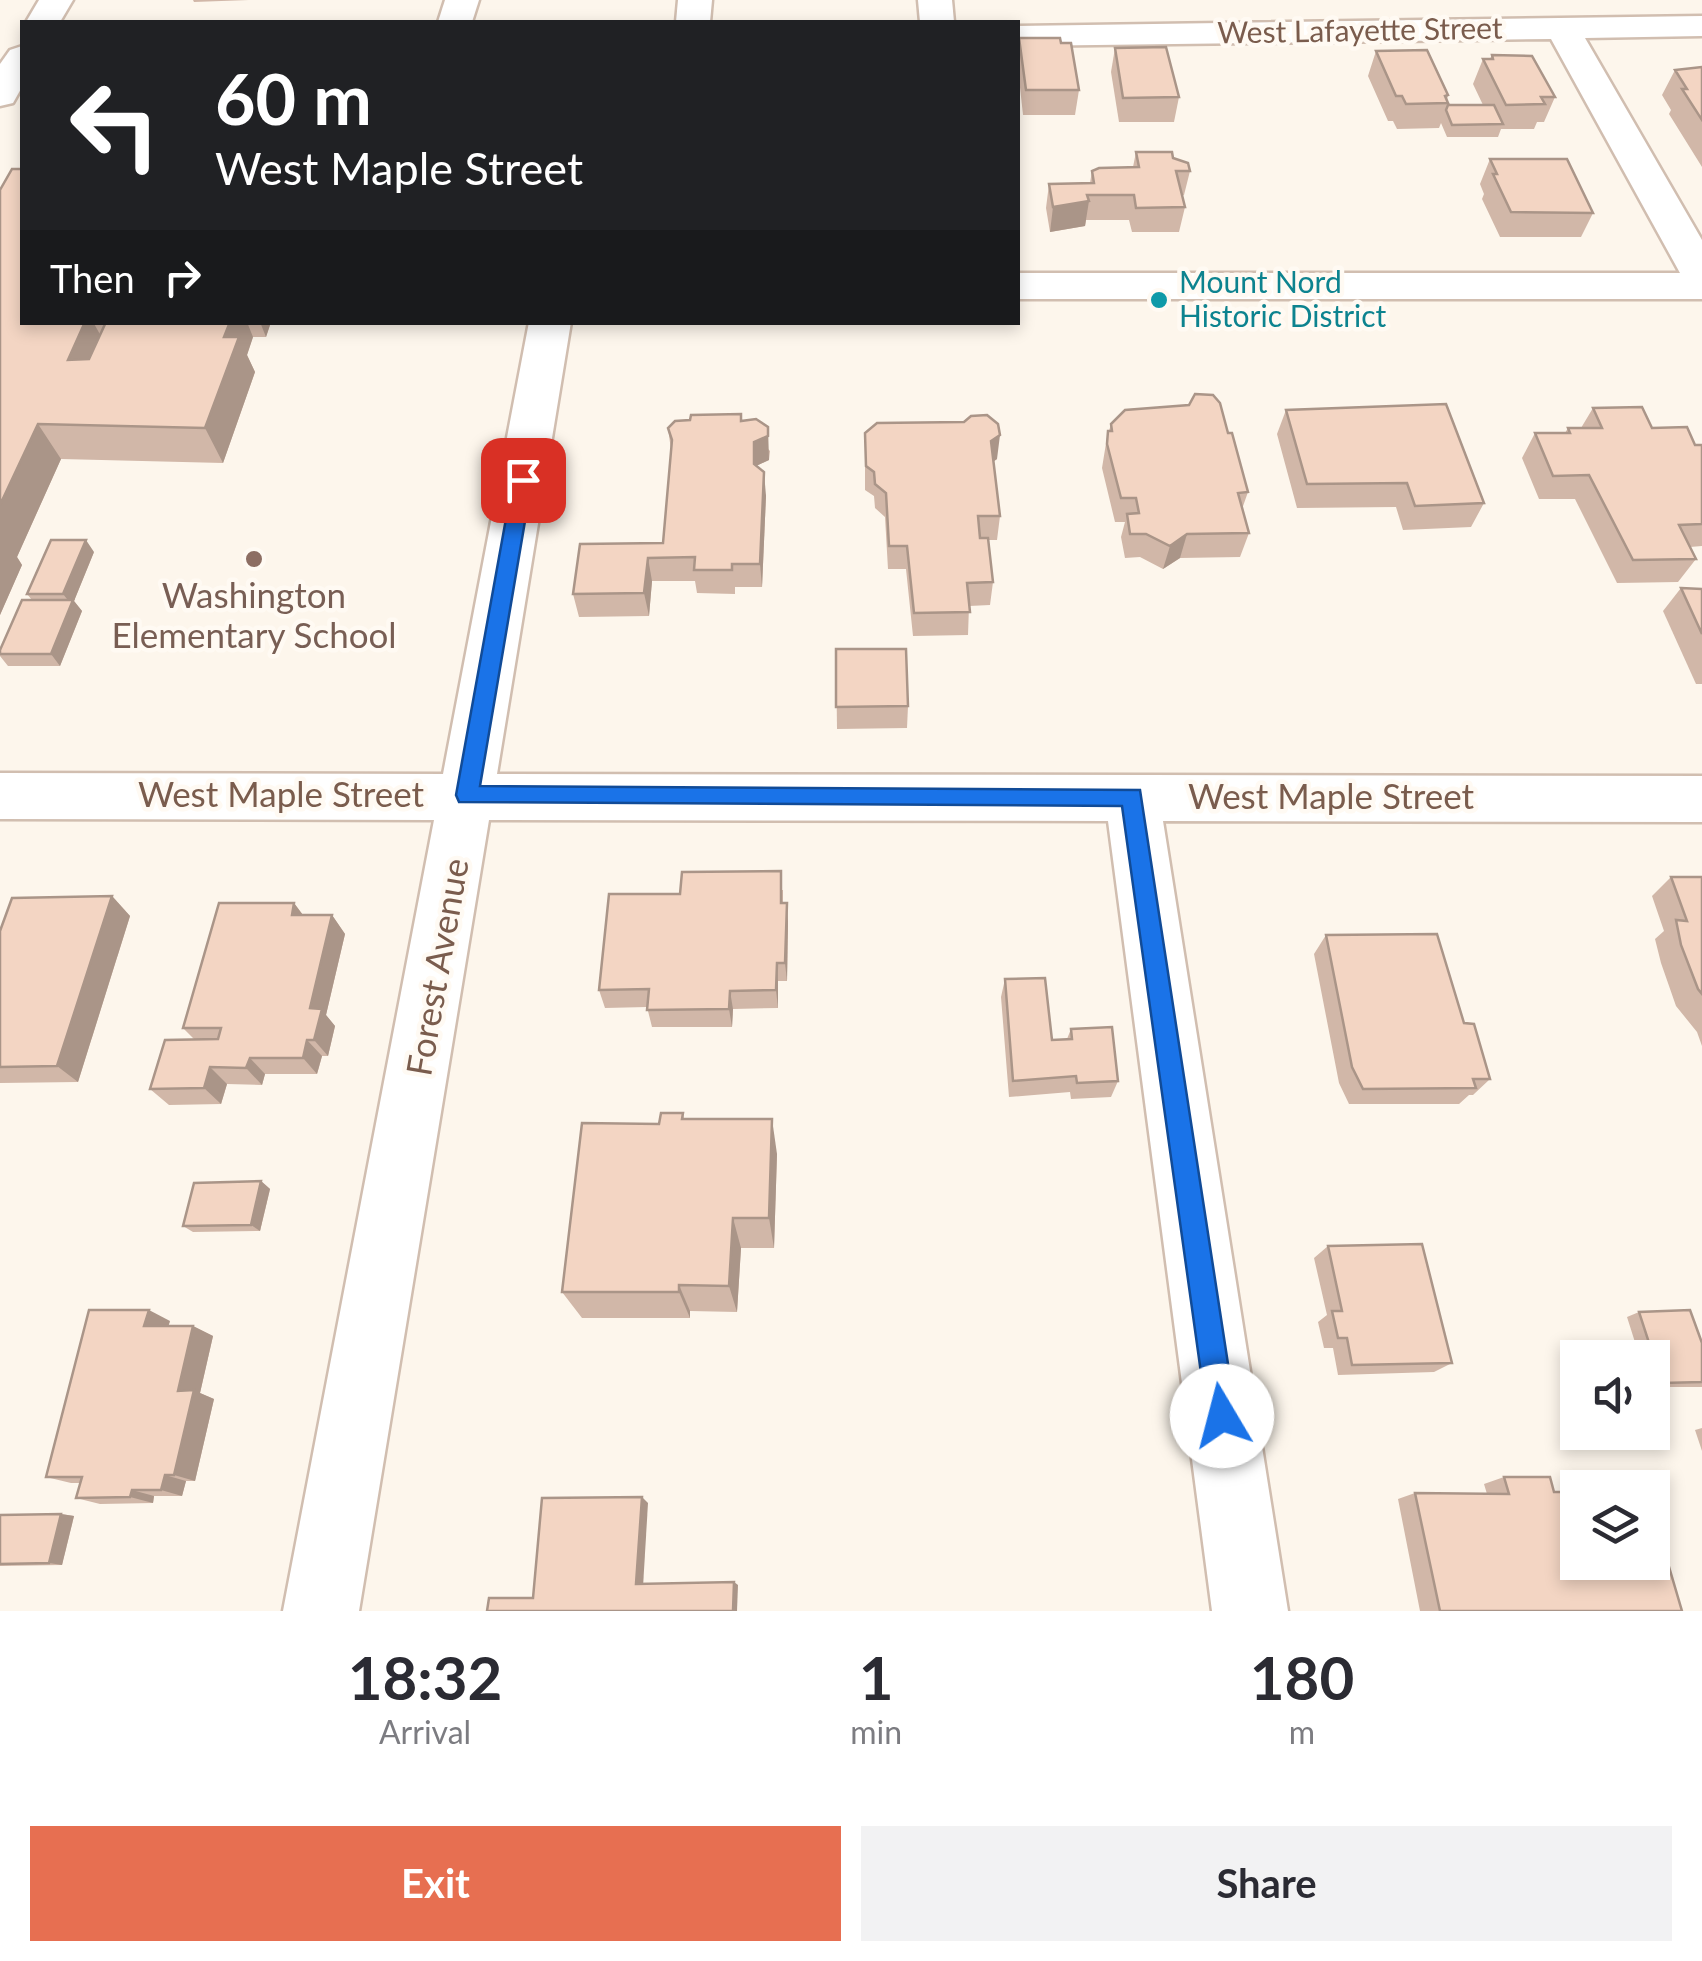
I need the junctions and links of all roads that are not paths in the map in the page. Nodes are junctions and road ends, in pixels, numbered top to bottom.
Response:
1 (1683, 17) edge
2 (1562, 28) junction
3 (1020, 36) edge
4 (20, 60) edge
5 (0, 95) edge
6 (1702, 275) edge
7 (1020, 286) edge
8 (1702, 286) edge
9 (549, 325) edge
10 (467, 795) junction
11 (0, 796) edge
12 (1132, 796) junction
13 (1702, 799) edge
14 (321, 1611) edge
15 (1250, 1611) edge

1 - 2 street, West Lafayette Street
2 - 3 street, West Lafayette Street
2 - 6 street
4 - 5 street
7 - 8 street
9 - 10 street, Forest Avenue
10 - 11 street, West Maple Street
10 - 12 street, West Maple Street
10 - 14 street, Forest Avenue
12 - 13 street, West Maple Street
12 - 15 street

